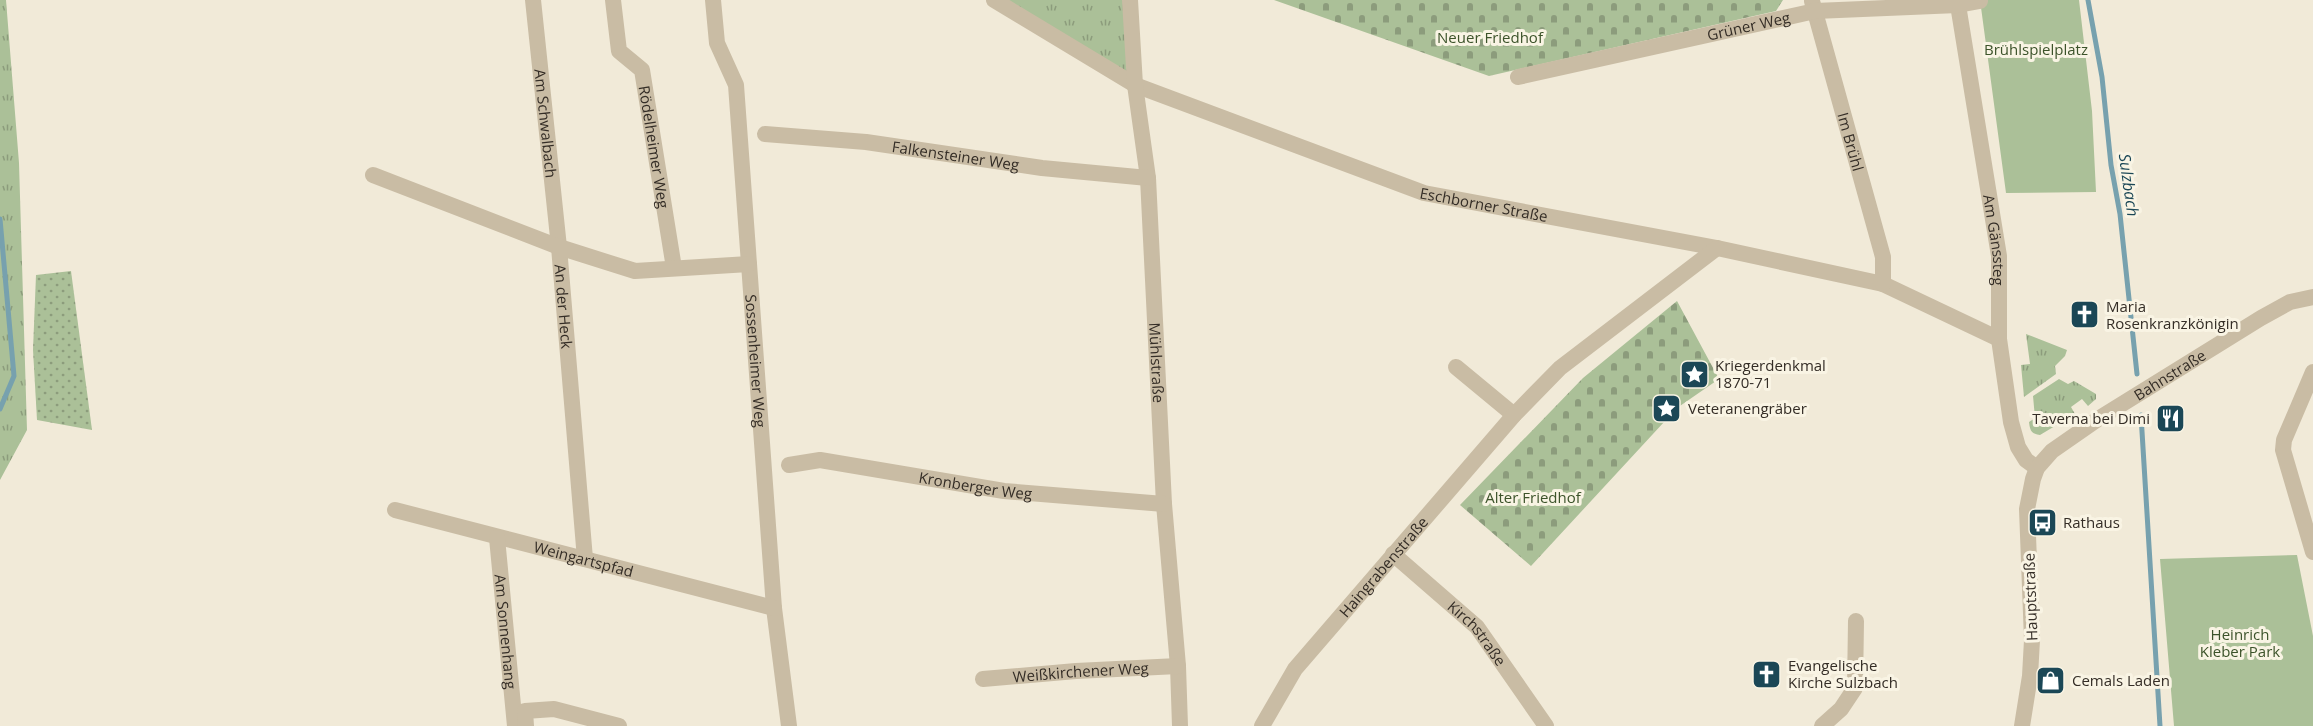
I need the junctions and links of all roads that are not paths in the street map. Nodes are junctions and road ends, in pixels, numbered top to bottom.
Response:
1 (533, 0) edge
2 (613, 0) edge
3 (713, 0) edge
4 (994, 0) edge
5 (1130, 0) edge
6 (1980, 1) edge
7 (1813, 5) edge
8 (1958, 5) junction
9 (1518, 77) dead end
10 (1135, 85) junction
11 (765, 134) dead end
12 (373, 175) dead end
13 (1148, 178) junction
14 (559, 247) junction
15 (1717, 248) junction
16 (748, 264) junction
17 (674, 267) junction
18 (1883, 284) junction
19 (2313, 297) edge
20 (1999, 339) junction
21 (1456, 368) dead end
22 (2313, 372) edge
23 (2307, 400) edge
24 (1514, 415) junction
25 (789, 465) dead end
26 (2037, 468) junction
27 (1164, 504) junction
28 (395, 510) dead end
29 (497, 538) junction
30 (2313, 552) edge
31 (1393, 554) junction
32 (585, 559) junction
33 (774, 608) junction
34 (1856, 621) dead end
35 (1178, 666) junction
36 (983, 679) dead end
37 (515, 726) edge
38 (526, 726) edge
39 (619, 726) edge
40 (789, 726) edge
41 (1180, 726) edge
42 (1262, 726) edge
43 (1545, 726) edge
44 (1822, 726) edge
45 (2022, 726) edge

1 - 14 street, Am Schwalbach
2 - 17 street, Rödelheimer Weg
3 - 16 street, Sossenheimer Weg
4 - 10 street, Eschborner Straße
5 - 10 street, Mühlstraße
6 - 8 street, Grüner Weg
7 - 8 street, Grüner Weg
7 - 9 street, Grüner Weg
7 - 18 street, Im Brühl
8 - 20 street, Am Gänssteg
10 - 13 street, Mühlstraße
10 - 15 street, Eschborner Straße
11 - 13 street, Falkensteiner Weg
12 - 14 street
13 - 27 street, Mühlstraße
14 - 17 street, An der Heck
14 - 32 street, An der Heck
15 - 18 street, Eschborner Straße
15 - 24 street, Haingrabenstraße
16 - 17 street, An der Heck
16 - 33 street, Sossenheimer Weg
18 - 20 street, Eschborner Straße
19 - 26 street, Bahnstraße
20 - 26 street, Am Gänssteg
21 - 24 street
22 - 23 street
23 - 30 street
24 - 31 street, Haingrabenstraße
25 - 27 street, Kronberger Weg
26 - 45 street, Hauptstraße
27 - 35 street, Mühlstraße
28 - 29 street, Weingartspfad
29 - 32 street, Weingartspfad
29 - 37 street, Am Sonnenhang
31 - 42 street, Haingrabenstraße
31 - 43 street, Kirchstraße
32 - 33 street, Weingartspfad
33 - 40 street, Sossenheimer Weg
34 - 44 street
35 - 36 street, Weißkirchener Weg
35 - 41 street, Mühlstraße
38 - 39 street

